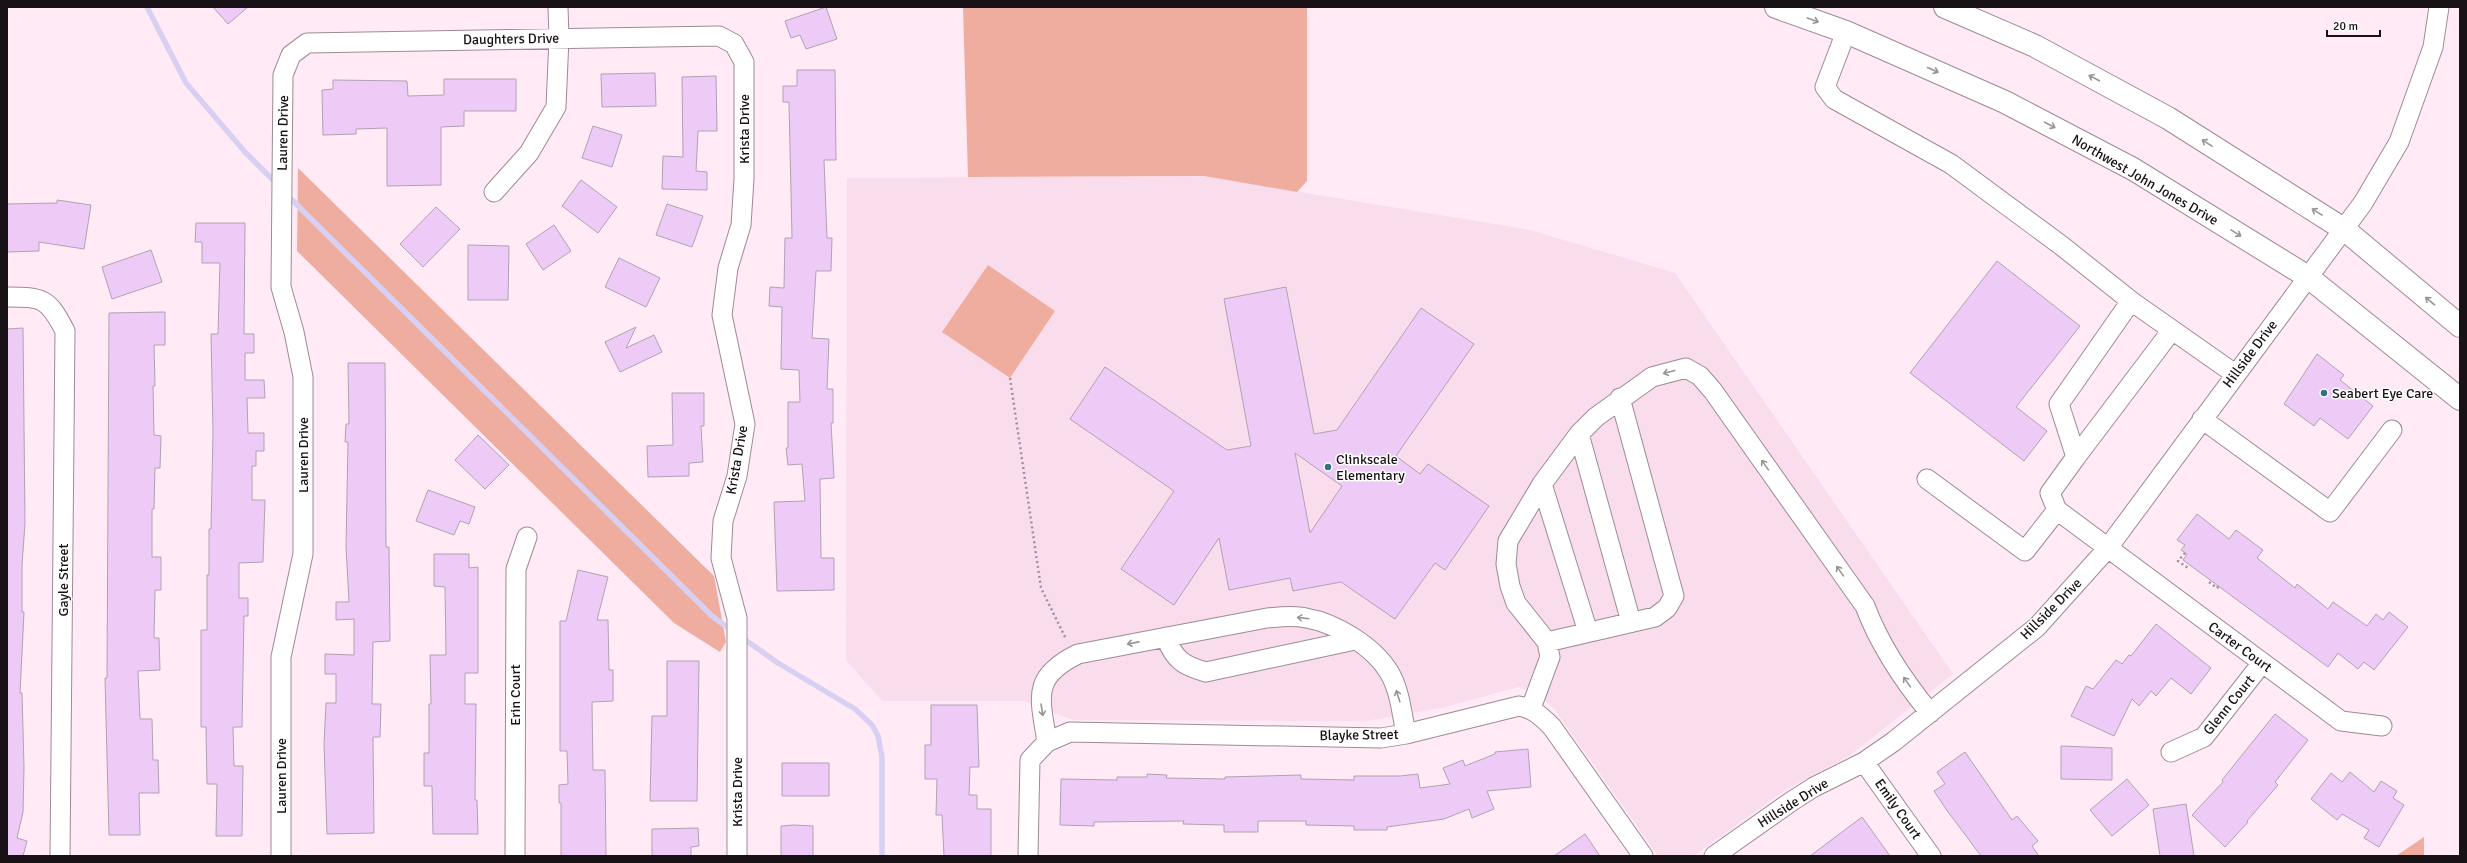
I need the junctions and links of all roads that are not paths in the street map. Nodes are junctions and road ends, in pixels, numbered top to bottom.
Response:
1 (558, 7) edge
2 (1776, 7) edge
3 (1945, 7) edge
4 (2439, 7) edge
5 (1846, 32) junction
6 (559, 38) junction
7 (734, 44) joint
8 (291, 55) joint
9 (494, 192) dead end
10 (2345, 230) junction
11 (2308, 277) junction
12 (7, 297) edge
13 (2131, 301) junction
14 (2460, 326) edge
15 (2172, 330) junction
16 (2236, 374) junction
17 (1620, 398) junction
18 (2460, 399) edge
19 (2202, 419) junction
20 (2392, 430) dead end
21 (1579, 434) junction
22 (2076, 457) junction
23 (1926, 479) dead end
24 (1542, 484) junction
25 (2057, 510) junction
26 (527, 537) dead end
27 (2107, 549) junction
28 (1631, 622) junction
29 (1588, 632) junction
30 (1166, 637) junction
31 (1355, 640) junction
32 (1547, 642) junction
33 (2262, 663) junction
34 (1531, 708) junction
35 (1930, 714) junction
36 (2382, 726) dead end
37 (1406, 734) junction
38 (1047, 742) junction
39 (2171, 752) dead end
40 (1864, 762) junction
41 (60, 856) edge
42 (281, 856) edge
43 (515, 856) edge
44 (737, 856) edge
45 (1028, 856) edge
46 (1643, 856) edge
47 (1714, 856) edge
48 (1930, 856) edge

1 - 6 street
2 -> 5 main road, Northwest John Jones Drive
10 -> 3 main road
4 - 10 street, Hillside Drive
5 -> 11 main road, Northwest John Jones Drive
5 - 13 street
6 - 7 street, Daughters Drive
6 - 8 street, Daughters Drive
6 - 9 street
7 - 44 street, Krista Drive
8 - 42 street, Lauren Drive
10 - 11 street, Hillside Drive
14 -> 10 main road
11 - 16 street, Hillside Drive
11 - 18 main road, Northwest John Jones Drive
12 - 41 street, Gayle Street
13 - 15 street
13 - 22 street
15 - 16 street
15 - 22 street
16 - 19 street, Hillside Drive
17 - 21 street
17 - 28 street
35 -> 17 street
19 - 20 street
19 - 27 street, Hillside Drive
21 - 24 street
21 - 28 street
22 - 25 street
23 - 25 street
24 - 29 street
24 - 32 street
25 - 27 street, Carter Court
26 - 43 street, Erin Court
27 - 33 street, Carter Court
27 - 35 street, Hillside Drive
28 - 29 street
29 - 32 street
31 -> 30 street
30 - 31 street
30 -> 38 street
37 -> 31 street
32 - 34 street
33 - 36 street, Carter Court
33 - 39 street, Glenn Court
34 - 37 street, Blayke Street
34 - 46 street
35 - 40 street, Hillside Drive
37 - 38 street, Blayke Street
38 - 45 street
40 - 47 street, Hillside Drive
40 - 48 street, Emily Court

